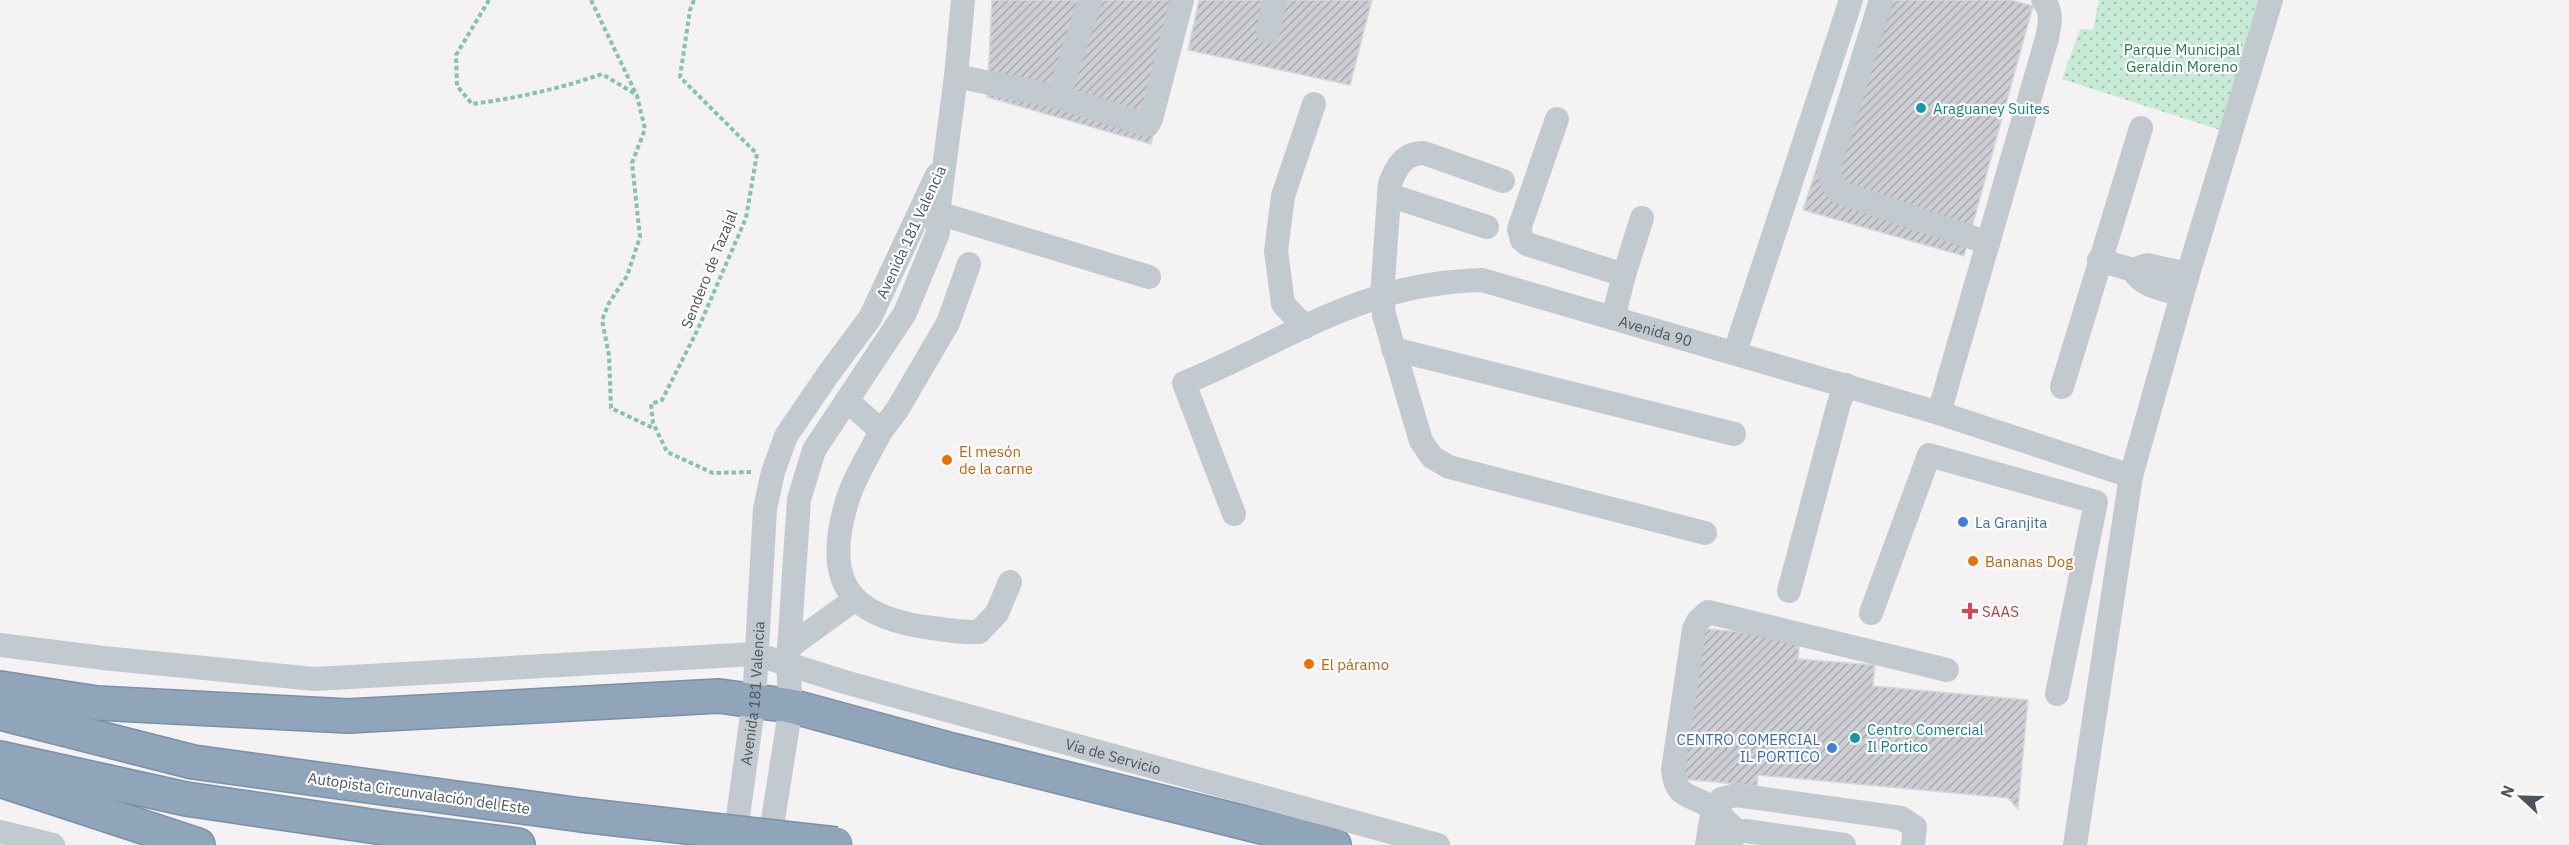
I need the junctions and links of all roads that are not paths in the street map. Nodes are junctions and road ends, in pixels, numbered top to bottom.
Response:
1 (963, 0) edge
2 (1182, 0) edge
3 (1275, 0) edge
4 (1851, 0) edge
5 (1881, 0) edge
6 (2043, 0) edge
7 (2271, 0) edge
8 (1086, 7) edge
9 (1268, 31) dead end
10 (956, 76) junction
11 (1058, 97) junction
12 (1314, 104) dead end
13 (1557, 119) dead end
14 (2140, 128) dead end
15 (944, 160) junction
16 (1503, 181) dead end
17 (1389, 195) junction
18 (938, 213) junction
19 (1642, 218) dead end
20 (1487, 227) dead end
21 (1988, 243) junction
22 (2099, 260) junction
23 (969, 264) dead end
24 (1624, 275) junction
25 (1149, 277) dead end
26 (2185, 284) junction
27 (1382, 296) junction
28 (1613, 318) junction
29 (1305, 327) junction
30 (1393, 349) junction
31 (1735, 352) junction
32 (1846, 385) junction
33 (2062, 387) dead end
34 (847, 400) junction
35 (1940, 413) junction
36 (881, 430) junction
37 (1734, 434) dead end
38 (773, 472) junction
39 (2131, 476) junction
40 (803, 481) junction
41 (1234, 514) dead end
42 (2093, 519) junction
43 (2124, 525) junction
44 (1705, 533) dead end
45 (1010, 582) dead end
46 (1789, 591) dead end
47 (854, 600) junction
48 (1871, 614) dead end
49 (0, 645) edge
50 (755, 654) junction
51 (789, 655) junction
52 (1947, 670) dead end
53 (0, 688) edge
54 (2057, 694) dead end
55 (754, 701) junction
56 (791, 706) junction
57 (0, 713) edge
58 (0, 758) edge
59 (0, 780) edge
60 (1713, 809) junction
61 (0, 832) edge
62 (1734, 838) edge
63 (53, 845) edge
64 (198, 845) edge
65 (518, 845) edge
66 (734, 845) edge
67 (769, 845) edge
68 (840, 845) edge
69 (1334, 845) edge
70 (1438, 845) edge
71 (1707, 845) edge
72 (1844, 845) edge
73 (1913, 845) edge
74 (2075, 845) edge

1 - 10 street
2 - 11 street
3 - 9 street
4 - 31 street
5 - 21 street
6 - 21 street
7 - 26 street
8 - 11 street
10 - 11 street
10 - 15 street
12 - 29 street
13 - 24 street
14 - 22 street
15 - 18 street, Avenida 181 Valencia
15 - 38 street, Avenida 181 Valencia
16 - 17 street
17 - 20 street
17 - 27 street
18 - 25 street
18 - 34 street, Avenida 181 Valencia
19 - 24 street
21 - 35 street
22 - 26 street
22 - 33 street
23 - 36 street
24 - 28 street
26 - 39 street
27 - 28 street, Avenida 90
27 - 29 street, Avenida 90
27 - 30 street
28 - 31 street, Avenida 90
29 - 41 street, Avenida 90
30 - 37 street
30 - 44 street
31 - 32 street, Avenida 90
32 - 35 street, Avenida 90
32 - 46 street
34 - 36 street
34 - 40 street, Avenida 181 Valencia
35 - 39 street, Avenida 90
36 - 47 street
38 - 40 street
38 - 50 street, Avenida 181 Valencia
39 - 43 street
40 - 51 street, Avenida 181 Valencia
42 - 43 street
42 - 48 street
42 - 54 street
43 - 74 street
45 - 47 street
47 - 51 street
49 - 50 street
50 - 51 street, Vía de Servicio
50 - 55 street, Avenida 181 Valencia
51 - 56 street, Avenida 181 Valencia
51 - 70 street, Vía de Servicio
52 - 60 street
53 - 55 highway
55 - 56 highway
55 - 66 street, Avenida 181 Valencia
56 - 67 street, Avenida 181 Valencia
56 - 69 highway
57 - 68 highway, Autopista Circunvalación del Este, bridge
58 - 65 highway
59 - 64 highway
60 - 62 street
60 - 71 street
60 - 73 street
61 - 63 street
62 - 72 street

